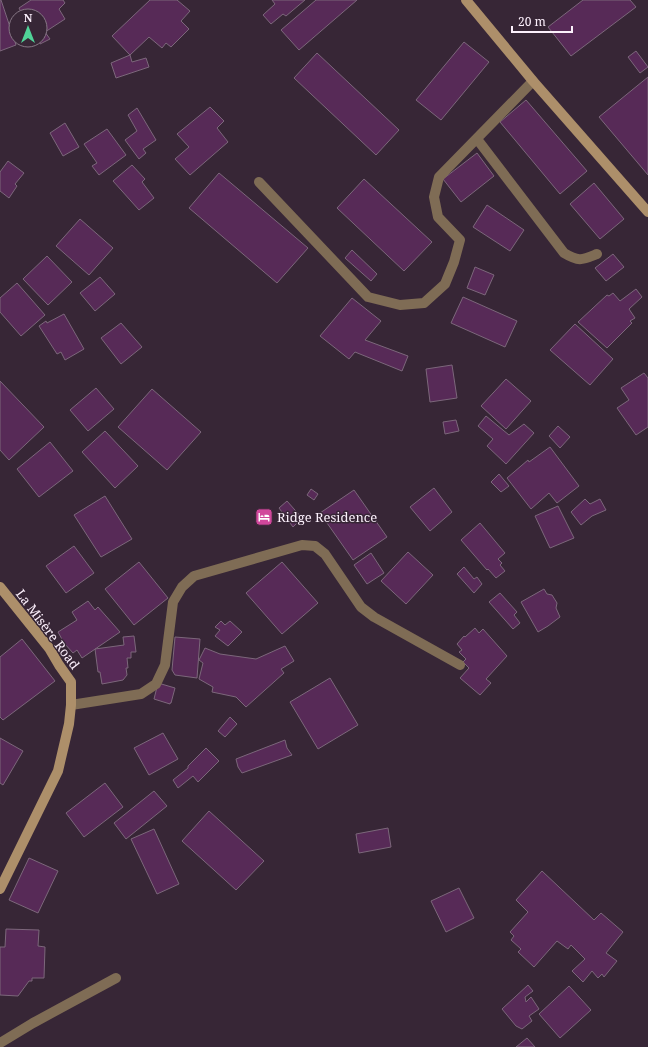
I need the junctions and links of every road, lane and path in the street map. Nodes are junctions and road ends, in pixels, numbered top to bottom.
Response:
1 (466, 0) edge
2 (533, 81) junction
3 (476, 139) junction
4 (259, 182) dead end
5 (648, 212) edge
6 (597, 254) dead end
7 (0, 587) edge
8 (460, 665) dead end
9 (71, 705) junction
10 (0, 889) edge
11 (116, 978) dead end
12 (0, 1043) edge

1 - 2 main road
2 - 3 street
2 - 5 main road
3 - 4 street
3 - 6 street
7 - 9 main road, La Misère Road
8 - 9 street
9 - 10 main road, La Misère Road
11 - 12 street

